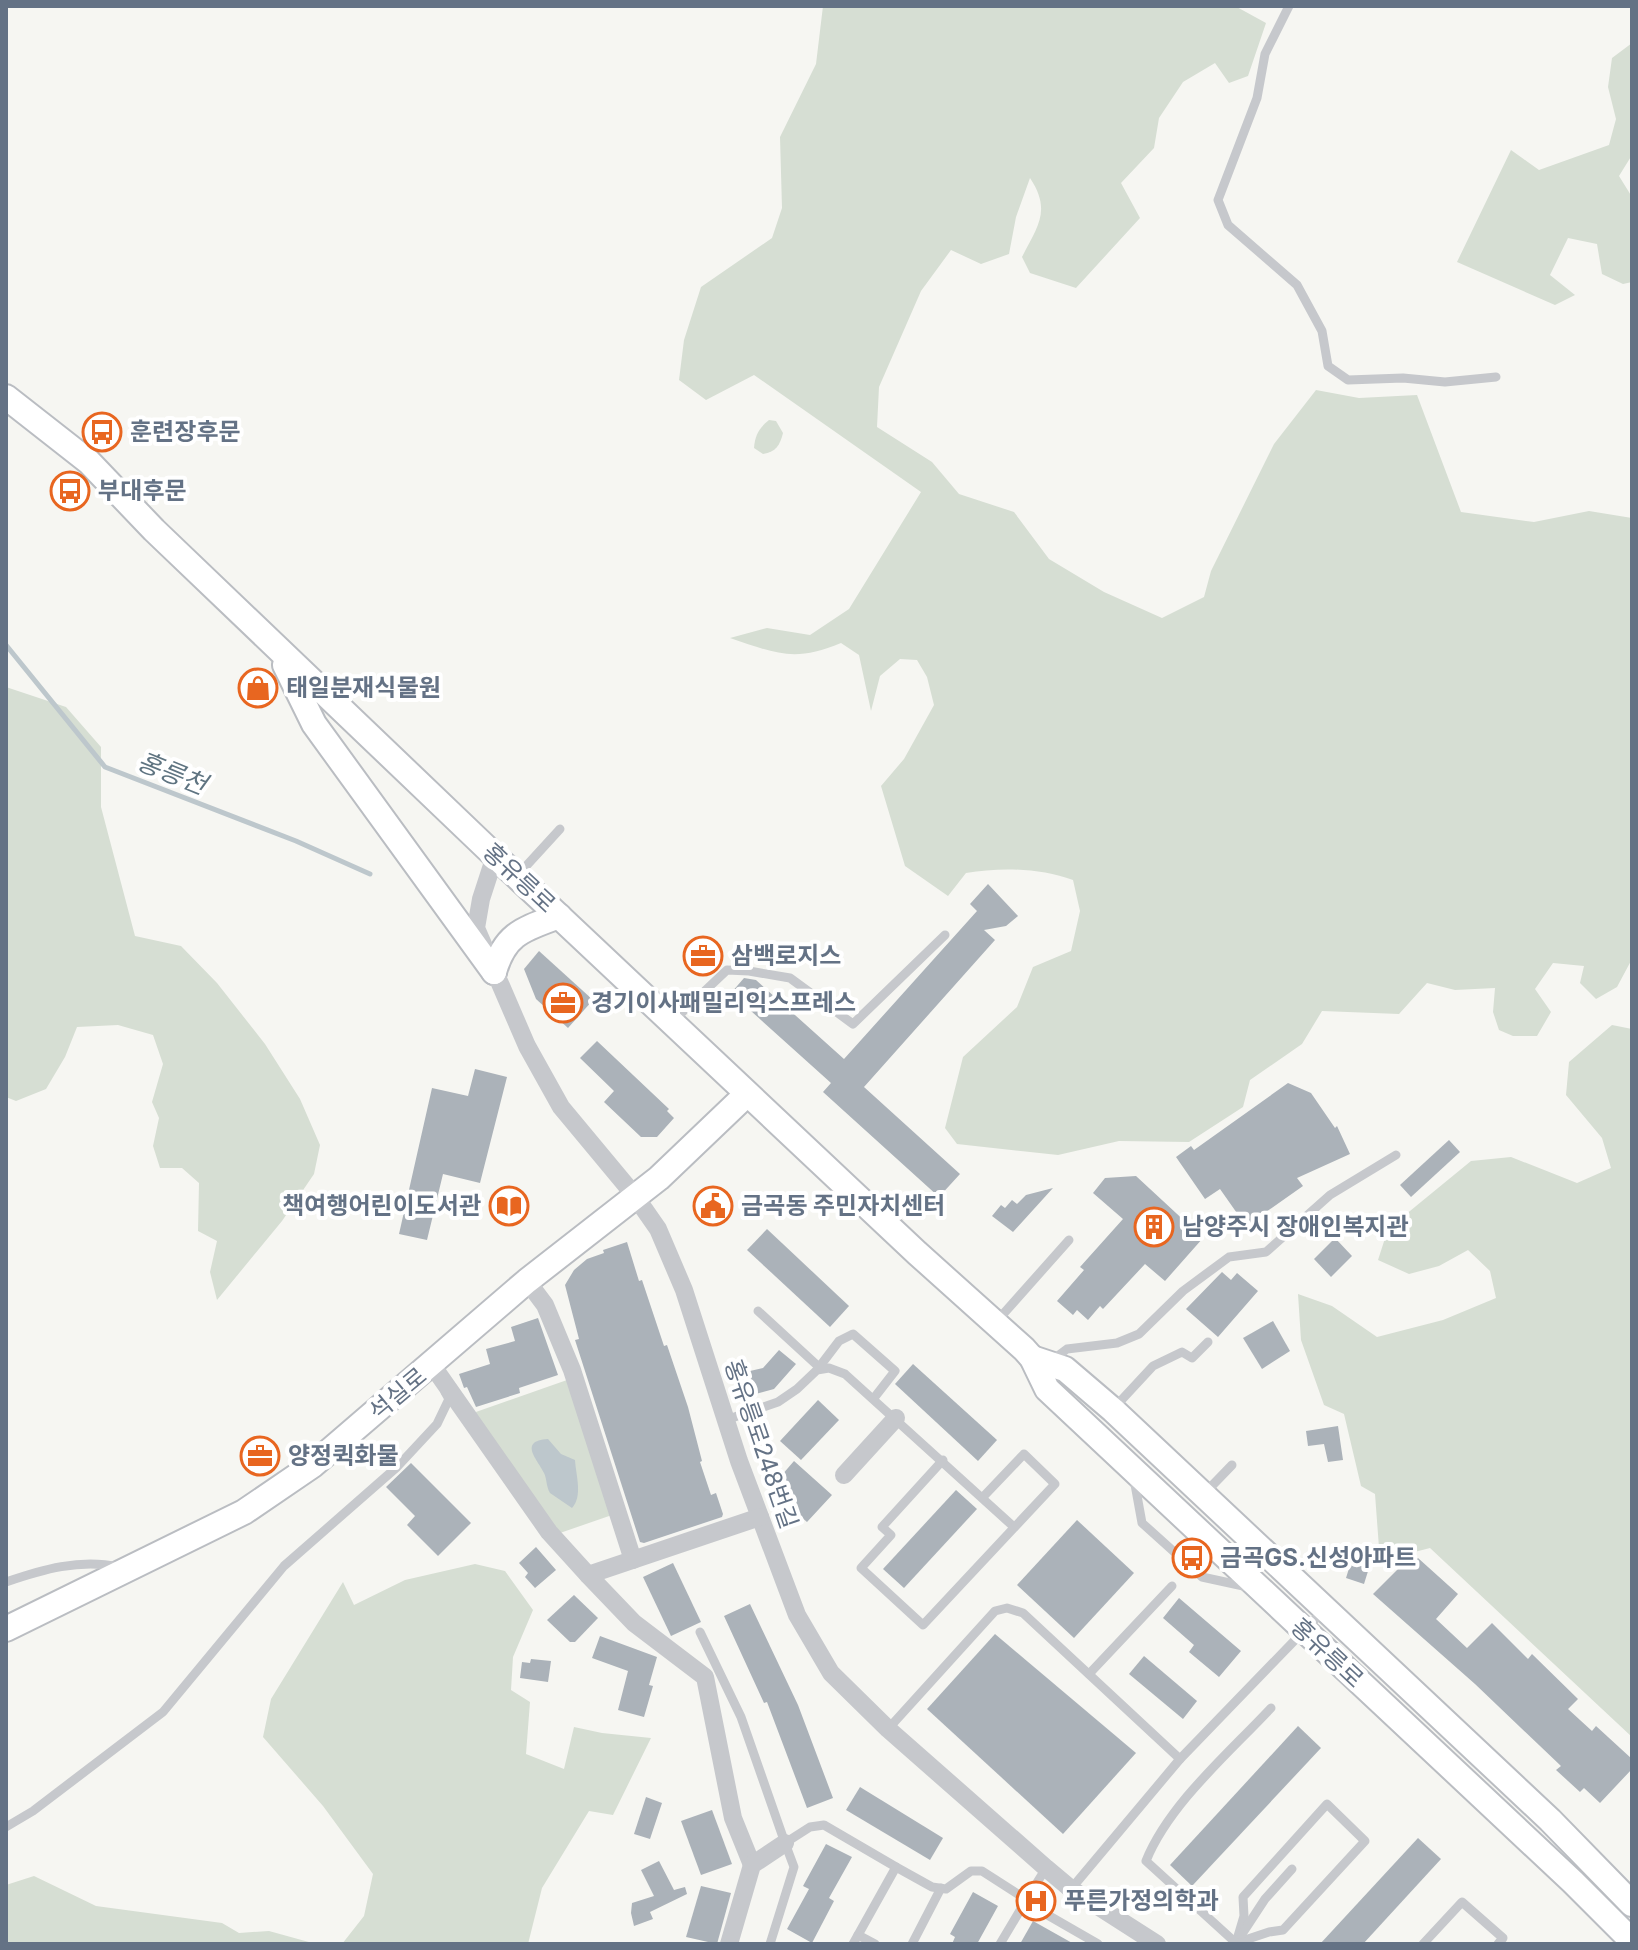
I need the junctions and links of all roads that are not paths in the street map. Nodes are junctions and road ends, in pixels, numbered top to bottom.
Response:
1 (1289, 6) edge
2 (1496, 377) dead end
3 (6, 397) edge
4 (277, 648) junction
5 (560, 829) dead end
6 (495, 856) junction
7 (517, 876) junction
8 (559, 916) junction
9 (945, 935) dead end
10 (494, 972) junction
11 (671, 1022) junction
12 (747, 1094) junction
13 (1396, 1155) dead end
14 (635, 1196) junction
15 (1069, 1240) dead end
16 (527, 1281) junction
17 (758, 1311) dead end
18 (994, 1323) junction
19 (1208, 1342) dead end
20 (1040, 1360) junction
21 (432, 1365) junction
22 (818, 1369) junction
23 (874, 1398) junction
24 (1113, 1410) junction
25 (896, 1418) junction
26 (726, 1420) junction
27 (943, 1460) junction
28 (1232, 1465) dead end
29 (844, 1475) dead end
30 (1203, 1495) junction
31 (983, 1497) junction
32 (760, 1517) junction
33 (1014, 1527) junction
34 (633, 1560) junction
35 (129, 1570) junction
36 (588, 1575) junction
37 (6, 1582) edge
38 (1172, 1586) dead end
39 (1326, 1608) junction
40 (6, 1629) edge
41 (1304, 1631) junction
42 (700, 1632) dead end
43 (1089, 1674) junction
44 (1271, 1708) dead end
45 (888, 1729) junction
46 (1180, 1759) junction
47 (6, 1827) edge
48 (785, 1843) junction
49 (752, 1865) junction
50 (896, 1867) junction
51 (1046, 1868) junction
52 (1292, 1869) dead end
53 (941, 1888) junction
54 (1071, 1889) junction
55 (1026, 1901) junction
56 (1632, 1904) edge
57 (856, 1940) edge
58 (1632, 1941) edge
59 (729, 1944) edge
60 (770, 1944) edge
61 (875, 1944) edge
62 (912, 1944) edge
63 (1000, 1944) edge
64 (1098, 1944) edge
65 (1157, 1944) edge
66 (1236, 1944) edge
67 (1423, 1944) edge
68 (1498, 1944) edge

1 - 2 lane
3 - 4 street, 홍유릉로
4 - 6 street, 홍유릉로
4 - 10 street
5 - 7 lane
6 - 7 street, 홍유릉로
6 - 10 street, 홍유릉로248번길
7 - 8 street, 홍유릉로
8 - 10 street
8 - 11 street, 홍유릉로
9 - 11 lane
10 - 14 street, 홍유릉로248번길
11 - 12 street, 홍유릉로
12 - 14 street, 석실로
12 - 18 street, 홍유릉로
13 - 20 lane
14 - 16 street, 석실로
14 - 26 street, 홍유릉로248번길
15 - 18 lane
16 - 21 street, 석실로
16 - 34 street
17 - 22 lane
18 - 20 street, 홍유릉로
19 - 24 lane
20 - 24 street, 홍유릉로
20 - 41 street, 홍유릉로
21 - 35 street, 석실로
21 - 36 street
21 - 47 lane
22 - 23 lane
22 - 23 lane
22 - 26 lane
23 - 25 lane
24 - 30 street, 홍유릉로
25 - 27 lane
25 - 29 street
26 - 32 street, 홍유릉로248번길
27 - 31 lane
27 - 33 lane
28 - 30 lane
30 - 39 street, 홍유릉로
31 - 33 lane
31 - 33 lane
32 - 34 street
32 - 45 street, 홍유릉로248번길
34 - 36 street
35 - 37 lane
35 - 40 street, 석실로
36 - 49 street
38 - 43 lane
39 - 41 lane
39 - 56 street, 홍유릉로
41 - 46 lane
41 - 58 street, 홍유릉로
42 - 48 lane
43 - 45 lane
43 - 46 lane
44 - 66 lane
45 - 51 street, 홍유릉로248번길
46 - 54 lane
48 - 49 street
48 - 50 lane
48 - 60 lane
49 - 59 street
50 - 53 lane
50 - 57 lane
51 - 54 street, 홍유릉로248번길
51 - 55 lane
52 - 66 lane
53 - 55 lane
53 - 62 lane
54 - 65 street, 홍유릉로248번길
55 - 63 lane
55 - 64 lane
57 - 61 lane
66 - 66 lane
67 - 68 lane

